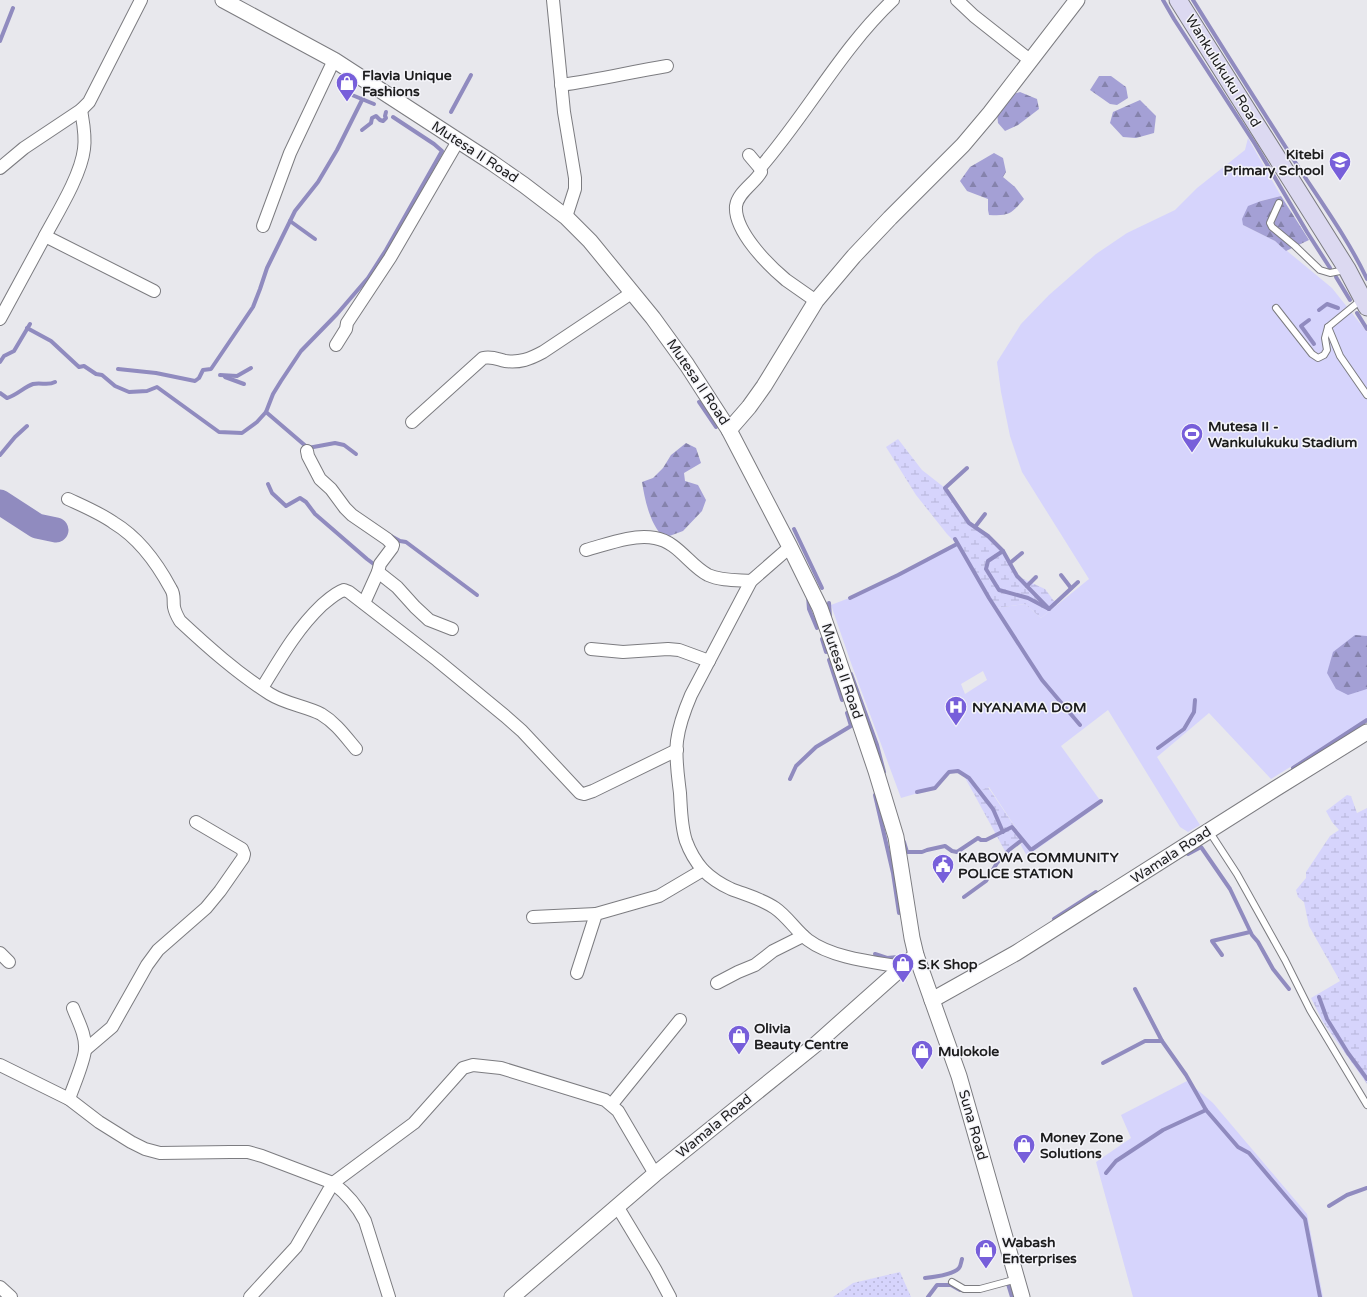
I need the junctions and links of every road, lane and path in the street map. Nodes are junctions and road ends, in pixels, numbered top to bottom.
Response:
1 (141, 0) edge
2 (553, 0) edge
3 (893, 0) edge
4 (957, 0) edge
5 (1077, 0) edge
6 (1178, 0) edge
7 (227, 1) edge
8 (334, 60) junction
9 (1031, 61) junction
10 (667, 66) dead end
11 (561, 85) junction
12 (81, 110) junction
13 (458, 141) junction
14 (749, 155) dead end
15 (0, 168) edge
16 (760, 168) junction
17 (1279, 203) dead end
18 (566, 217) junction
19 (262, 226) dead end
20 (45, 236) junction
21 (1347, 269) junction
22 (154, 291) dead end
23 (632, 292) junction
24 (816, 300) junction
25 (1365, 303) edge
26 (1276, 308) dead end
27 (0, 319) edge
28 (1328, 327) junction
29 (336, 345) dead end
30 (1367, 395) edge
31 (412, 422) dead end
32 (729, 430) junction
33 (307, 451) dead end
34 (68, 499) dead end
35 (790, 547) junction
36 (586, 550) dead end
37 (378, 572) junction
38 (751, 581) junction
39 (364, 603) junction
40 (452, 629) dead end
41 (591, 649) dead end
42 (709, 661) junction
43 (262, 688) junction
44 (1367, 732) edge
45 (356, 749) dead end
46 (677, 750) junction
47 (196, 822) dead end
48 (1209, 830) junction
49 (702, 870) junction
50 (596, 914) junction
51 (533, 917) dead end
52 (803, 936) junction
53 (0, 953) edge
54 (916, 955) junction
55 (9, 962) dead end
56 (902, 967) junction
57 (577, 973) dead end
58 (717, 983) dead end
59 (932, 1000) junction
60 (72, 1008) dead end
61 (680, 1020) dead end
62 (85, 1050) junction
63 (0, 1065) edge
64 (69, 1099) junction
65 (612, 1104) junction
66 (1367, 1104) edge
67 (655, 1174) junction
68 (333, 1183) junction
69 (617, 1206) junction
70 (1017, 1279) junction
71 (952, 1282) dead end
72 (0, 1288) edge
73 (11, 1297) edge
74 (250, 1297) edge
75 (389, 1297) edge
76 (512, 1297) edge
77 (670, 1297) edge
78 (1022, 1297) edge

1 - 12 street
2 - 11 street
3 - 16 street
4 - 9 street
5 - 9 street
6 - 21 main road, Wankulukuku Road
7 - 8 street, Mutesa II Road
8 - 13 street, Mutesa II Road
8 - 19 street
9 - 24 street
10 - 11 street
11 - 18 street
12 - 15 street
12 - 20 street
13 - 18 street, Mutesa II Road
13 - 29 street
14 - 16 street
16 - 24 street
17 - 21 lane
18 - 23 street, Mutesa II Road
20 - 22 street
20 - 27 street
21 - 25 main road, Wankulukuku Road
23 - 31 street
23 - 32 street, Mutesa II Road
24 - 32 street
25 - 28 lane
26 - 28 lane
28 - 30 lane
32 - 35 street, Mutesa II Road
33 - 37 street
34 - 43 street
35 - 38 street
35 - 54 street, Mutesa II Road
36 - 38 street
37 - 39 street
37 - 40 street
38 - 42 street
39 - 43 street
39 - 46 street
41 - 42 street
42 - 46 street
43 - 45 street
44 - 48 street, Wamala Road
46 - 49 street
47 - 62 street
48 - 59 street, Wamala Road
48 - 66 lane
49 - 50 street
49 - 52 street
50 - 51 street
50 - 57 street
52 - 56 street
52 - 58 street
53 - 55 street
54 - 56 street, Wamala Road
54 - 59 street, Suna Road
56 - 67 street, Wamala Road
59 - 70 street, Suna Road
60 - 62 street
61 - 65 street
62 - 64 street
63 - 64 street
64 - 68 street
65 - 67 street
65 - 68 street
67 - 69 street, Wamala Road
68 - 74 street
68 - 75 street
69 - 76 street, Wamala Road
69 - 77 street
70 - 71 lane
70 - 78 street, Suna Road
72 - 73 street

